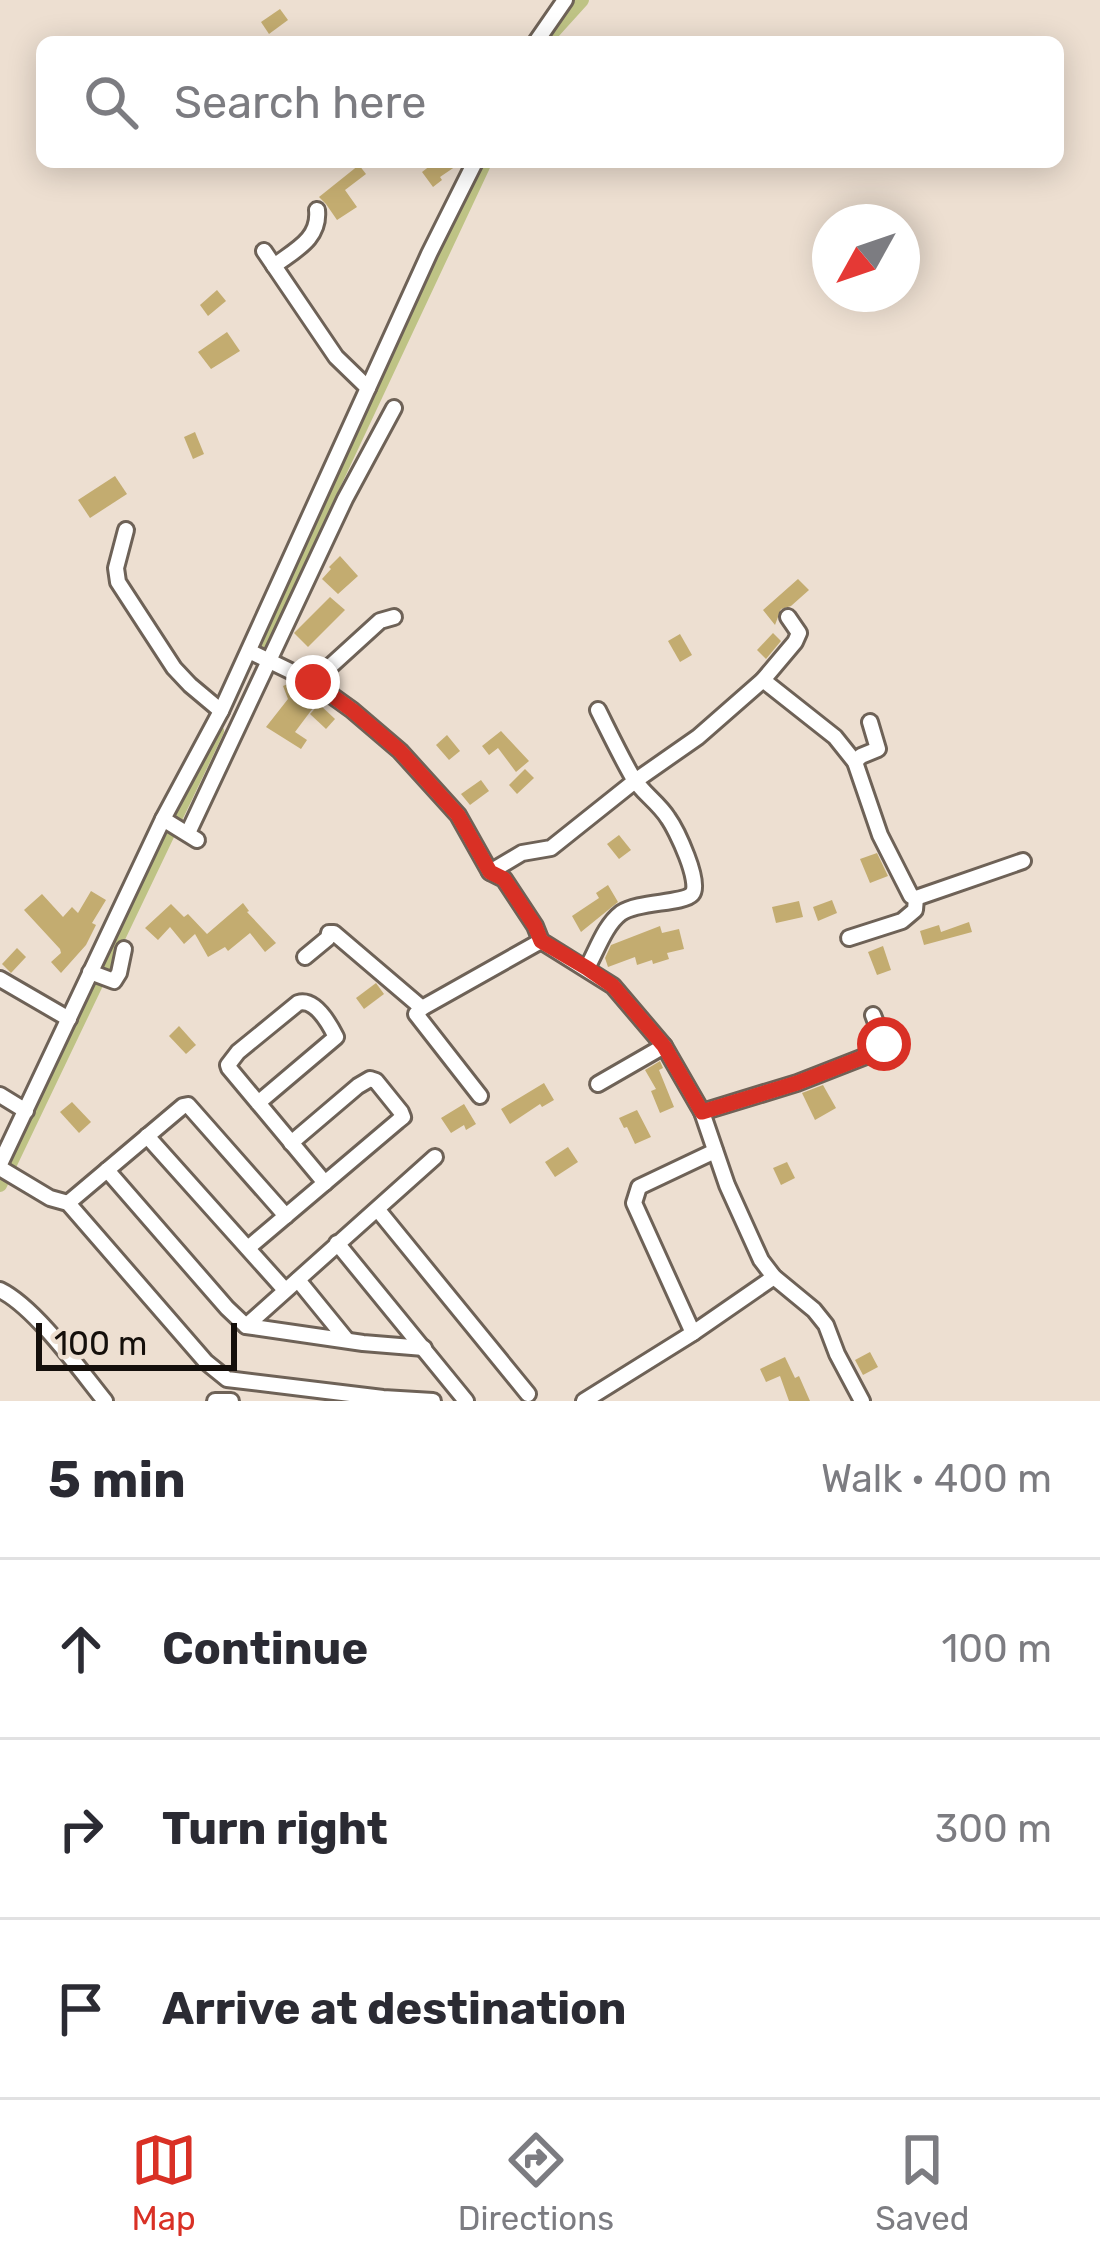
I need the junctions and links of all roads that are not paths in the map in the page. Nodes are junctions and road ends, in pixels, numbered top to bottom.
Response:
1 (565, 0) edge
2 (540, 36) edge
3 (472, 168) edge
4 (317, 210) dead end
5 (264, 251) dead end
6 (274, 266) junction
7 (368, 388) junction
8 (394, 408) dead end
9 (126, 530) dead end
10 (282, 582) junction
11 (301, 591) junction
12 (394, 617) dead end
13 (788, 617) dead end
14 (250, 652) junction
15 (268, 661) junction
16 (763, 680) junction
17 (313, 682) junction
18 (598, 710) dead end
19 (221, 711) junction
20 (870, 722) dead end
21 (220, 739) junction
22 (855, 762) junction
23 (634, 781) junction
24 (181, 829) junction
25 (1023, 861) dead end
26 (490, 872) junction
27 (916, 898) junction
28 (849, 938) dead end
29 (541, 941) junction
30 (124, 949) dead end
31 (305, 957) dead end
32 (587, 968) junction
33 (93, 973) junction
34 (0, 979) edge
35 (422, 1008) junction
36 (873, 1015) dead end
37 (69, 1019) junction
38 (664, 1046) junction
39 (598, 1084) dead end
40 (0, 1094) edge
41 (479, 1096) dead end
42 (258, 1103) junction
43 (26, 1111) junction
44 (702, 1112) junction
45 (147, 1136) junction
46 (291, 1142) junction
47 (716, 1151) junction
48 (435, 1157) dead end
49 (107, 1169) junction
50 (5, 1171) edge
51 (325, 1184) junction
52 (68, 1203) junction
53 (378, 1210) junction
54 (286, 1216) junction
55 (337, 1243) junction
56 (248, 1248) junction
57 (774, 1277) junction
58 (292, 1285) junction
59 (0, 1290) edge
60 (247, 1325) junction
61 (693, 1333) junction
62 (346, 1340) junction
63 (424, 1348) junction
64 (528, 1394) dead end
65 (106, 1401) edge
66 (215, 1401) edge
67 (231, 1401) edge
68 (433, 1401) edge
69 (466, 1401) edge
70 (584, 1401) edge
71 (862, 1401) edge

1 - 2 street
3 - 7 street
4 - 6 street
5 - 6 street
6 - 7 street
7 - 10 street
8 - 11 street
9 - 19 street
10 - 11 street
10 - 14 street
11 - 15 street
12 - 17 street
13 - 16 street
14 - 15 street
14 - 19 street
15 - 17 street
15 - 21 street
16 - 22 street
16 - 23 street
17 - 26 street
18 - 23 street
19 - 21 street
20 - 22 street
21 - 24 street
21 - 24 street
22 - 27 street
23 - 26 street
23 - 32 street
24 - 33 street
25 - 27 street
26 - 29 street
27 - 28 street
29 - 32 street
29 - 35 street
30 - 33 street
31 - 35 street
32 - 38 street
33 - 37 street
34 - 37 street
35 - 41 street
36 - 44 street
37 - 43 street
38 - 39 street
38 - 44 street
40 - 43 street
42 - 42 street
42 - 46 street
43 - 50 street
44 - 47 street
45 - 49 street
45 - 54 street
45 - 56 street
46 - 51 street
46 - 51 street
47 - 57 street
47 - 61 street
48 - 53 street
49 - 52 street
49 - 60 street
50 - 52 street
51 - 54 street
52 - 68 street
53 - 55 street
53 - 64 street
54 - 56 street
55 - 58 street
55 - 63 street
56 - 58 street
57 - 61 street
57 - 71 street
58 - 60 street
58 - 62 street
59 - 65 street
60 - 62 street
61 - 70 street
62 - 63 street
63 - 69 street
66 - 67 street

